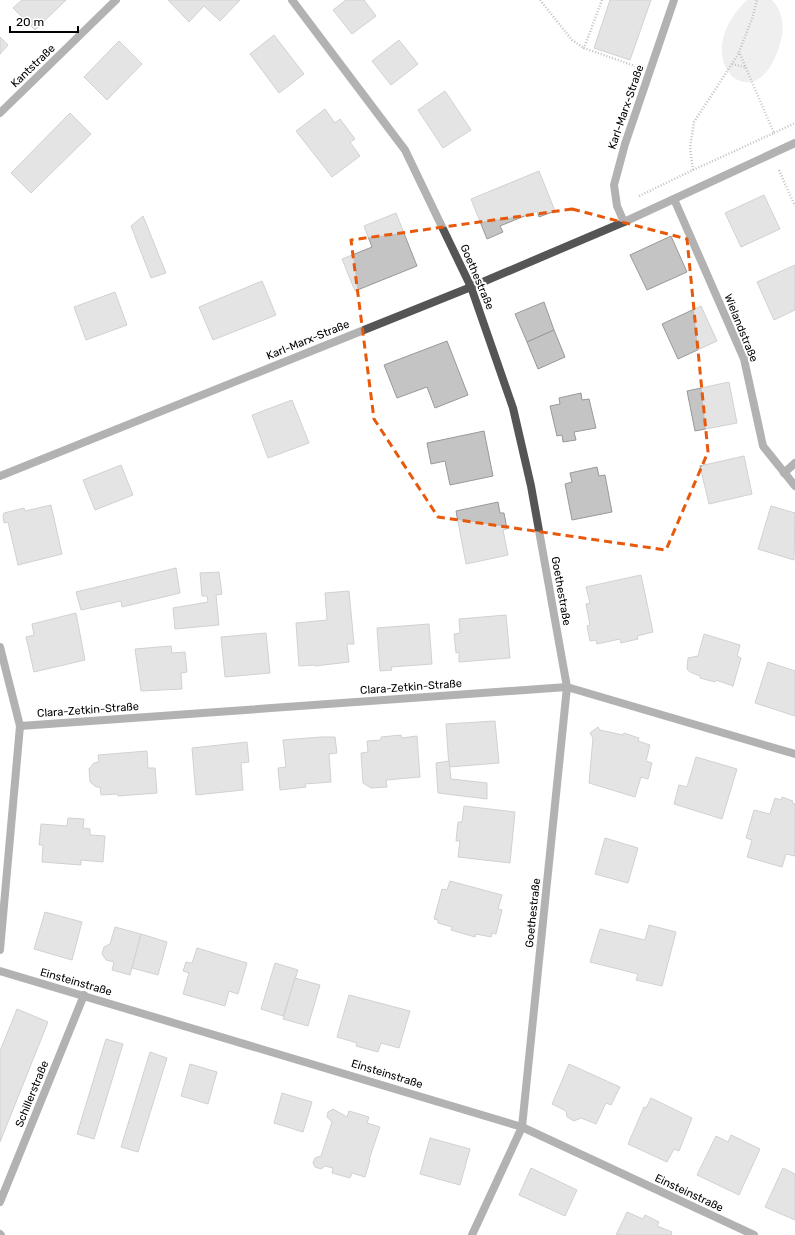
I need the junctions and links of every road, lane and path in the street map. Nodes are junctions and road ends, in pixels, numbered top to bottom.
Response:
1 (116, 0) edge
2 (292, 0) edge
3 (540, 0) edge
4 (602, 0) edge
5 (674, 0) edge
6 (757, 0) edge
7 (584, 48) junction
8 (739, 52) junction
9 (732, 64) junction
10 (745, 67) junction
11 (650, 71) junction
12 (0, 113) edge
13 (795, 123) edge
14 (774, 133) junction
15 (795, 143) edge
16 (693, 170) junction
17 (779, 170) dead end
18 (674, 199) junction
19 (795, 206) edge
20 (646, 212) junction
21 (624, 222) junction
22 (471, 287) junction
23 (795, 463) edge
24 (784, 473) junction
25 (0, 476) edge
26 (795, 486) edge
27 (0, 647) edge
28 (567, 687) junction
29 (20, 726) junction
30 (795, 754) edge
31 (0, 950) edge
32 (0, 972) edge
33 (84, 995) junction
34 (522, 1126) junction
35 (0, 1202) edge
36 (472, 1235) edge
37 (754, 1235) edge

1 - 12 street, Kantstraße
2 - 22 street, Goethestraße
3 - 7 path
4 - 7 path
5 - 11 street, Karl-Marx-Straße
6 - 8 path
7 - 11 path
8 - 9 path
8 - 10 path
9 - 10 path
9 - 16 path
10 - 14 path
11 - 21 street, Karl-Marx-Straße
13 - 14 path
14 - 16 path
15 - 18 street, Karl-Marx-Straße
16 - 20 path
17 - 19 path
18 - 20 street, Karl-Marx-Straße
18 - 24 street, Wielandstraße
20 - 21 street, Karl-Marx-Straße
21 - 22 street, Karl-Marx-Straße
22 - 25 street, Karl-Marx-Straße
22 - 28 street, Goethestraße
23 - 24 street
24 - 26 street, Wielandstraße
27 - 29 street
28 - 29 street, Clara-Zetkin-Straße
28 - 30 street, Clara-Zetkin-Straße
28 - 34 street, Goethestraße
29 - 31 street
32 - 33 street, Einsteinstraße
33 - 34 street, Einsteinstraße
33 - 35 street, Schillerstraße
34 - 36 street, Goethestraße
34 - 37 street, Einsteinstraße

